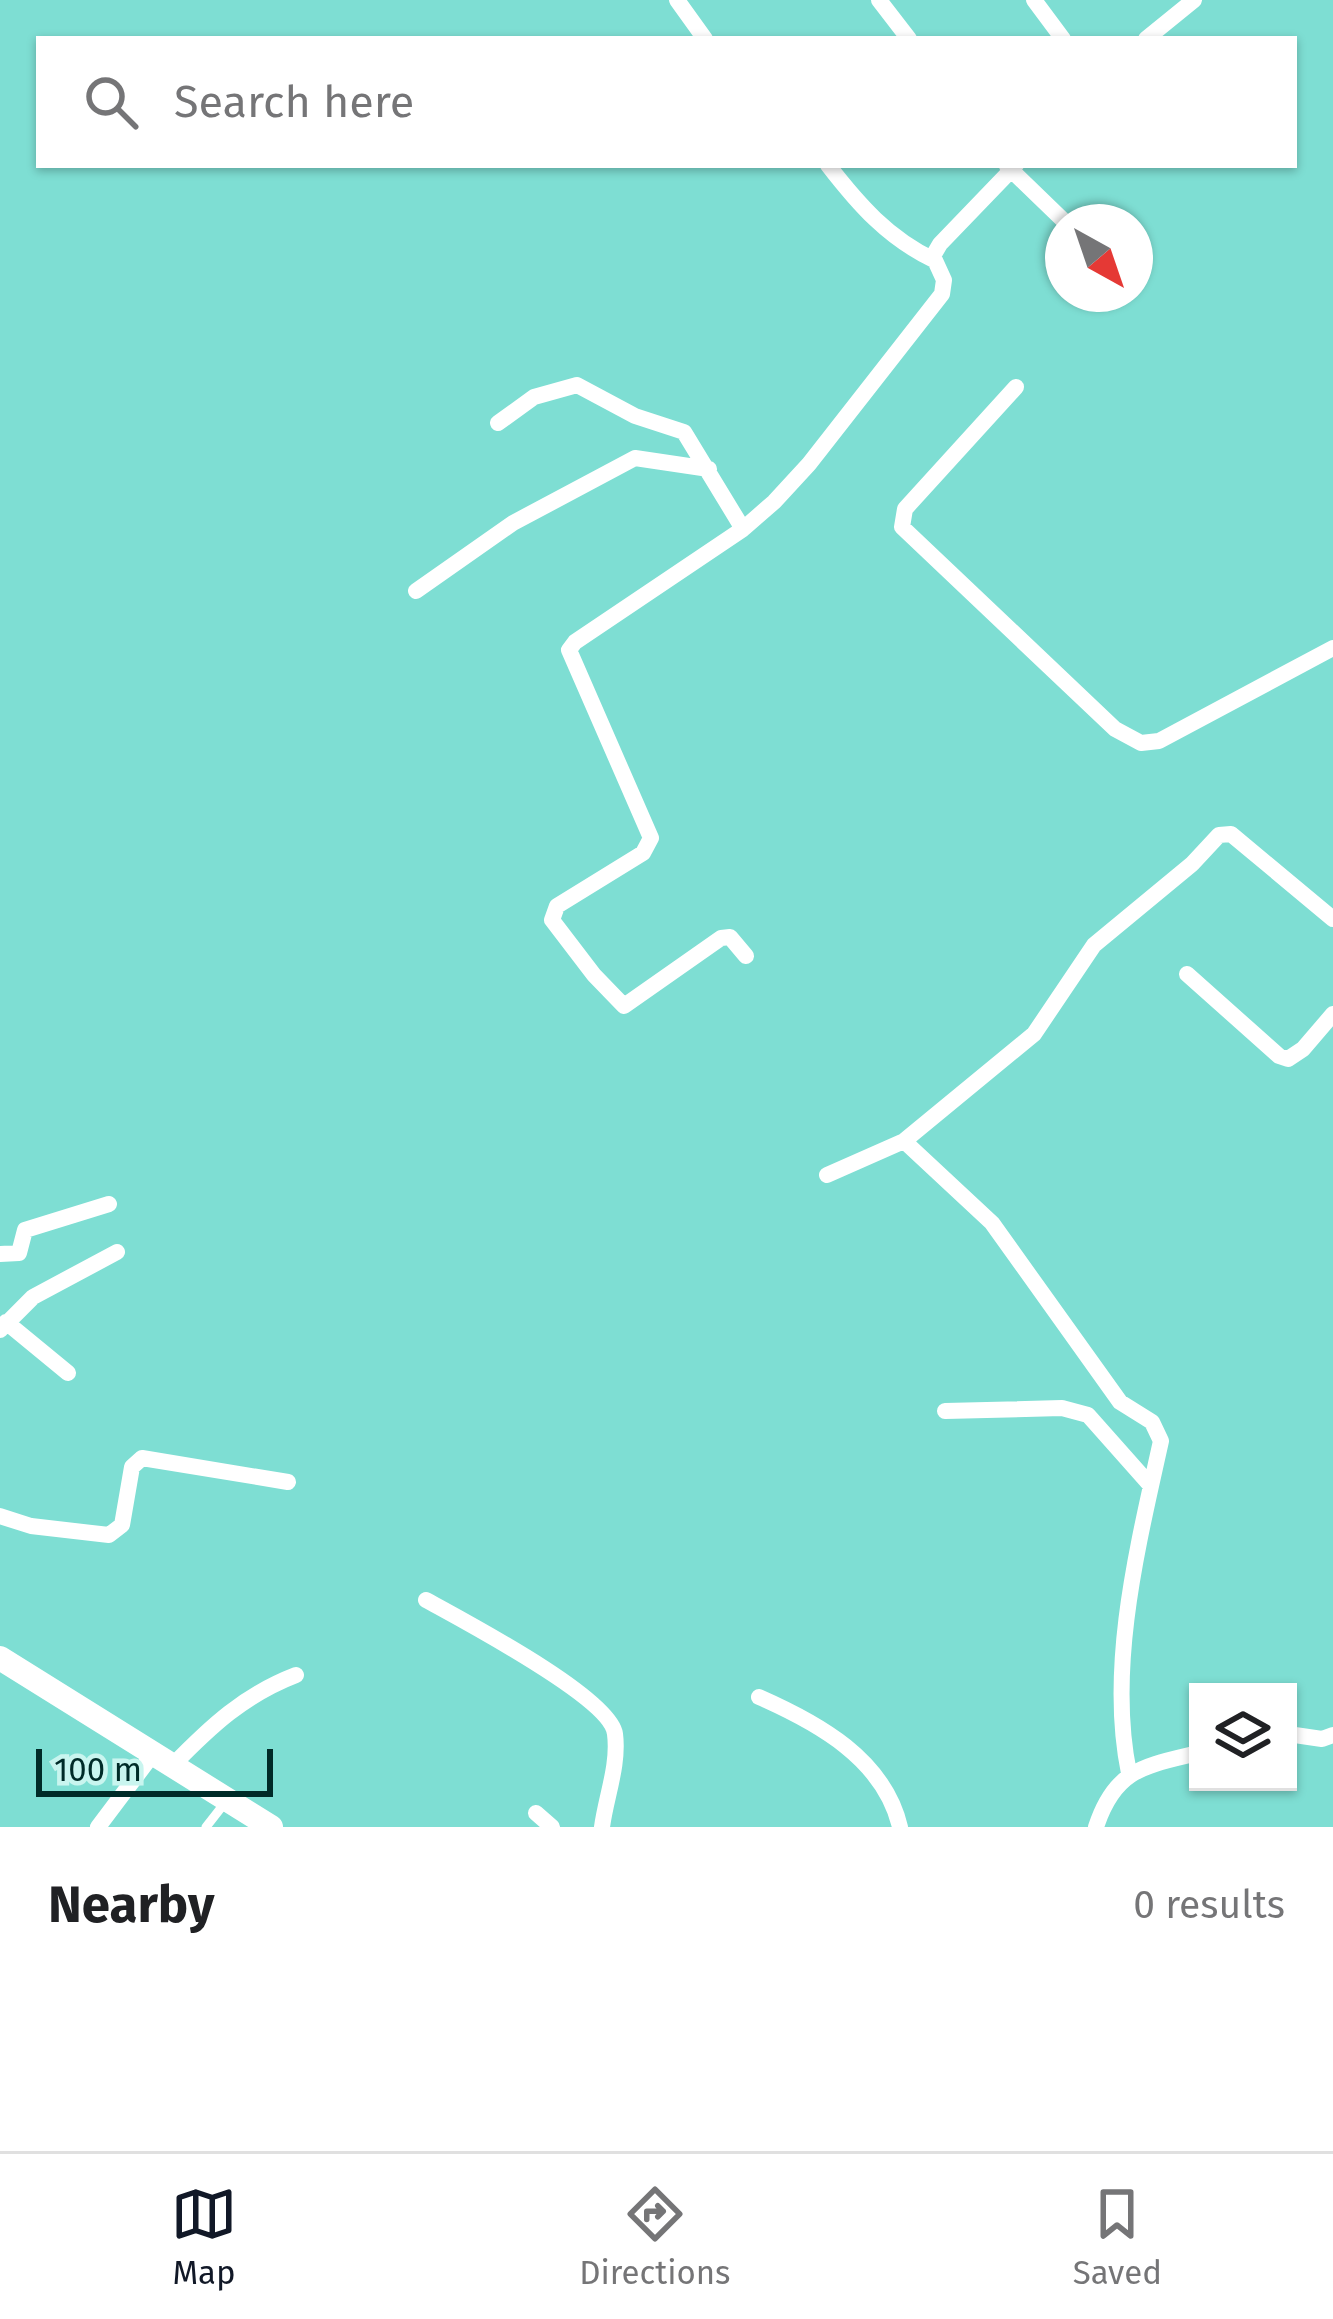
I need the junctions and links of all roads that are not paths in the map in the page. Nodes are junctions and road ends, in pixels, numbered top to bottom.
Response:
1 (677, 0) edge
2 (879, 0) edge
3 (1034, 0) edge
4 (1194, 0) edge
5 (703, 36) edge
6 (907, 36) edge
7 (1061, 36) edge
8 (1150, 36) edge
9 (830, 168) edge
10 (1010, 168) edge
11 (1012, 168) edge
12 (1047, 204) edge
13 (934, 260) junction
14 (1016, 386) dead end
15 (498, 423) dead end
16 (709, 470) junction
17 (743, 529) junction
18 (416, 591) dead end
19 (1333, 648) edge
20 (1333, 919) edge
21 (746, 956) dead end
22 (1187, 974) dead end
23 (1333, 1014) edge
24 (904, 1141) junction
25 (827, 1175) dead end
26 (110, 1204) dead end
27 (117, 1252) dead end
28 (0, 1255) edge
29 (3, 1326) edge
30 (68, 1373) dead end
31 (945, 1411) dead end
32 (288, 1482) dead end
33 (1151, 1486) junction
34 (0, 1516) edge
35 (426, 1600) dead end
36 (0, 1658) edge
37 (296, 1675) dead end
38 (759, 1697) dead end
39 (1297, 1735) edge
40 (1333, 1735) edge
41 (1189, 1756) edge
42 (163, 1760) junction
43 (1129, 1773) junction
44 (228, 1800) junction
45 (536, 1813) dead end
46 (98, 1827) edge
47 (206, 1827) edge
48 (271, 1827) edge
49 (552, 1827) edge
50 (602, 1827) edge
51 (900, 1827) edge
52 (1096, 1827) edge

1 - 5 street
2 - 6 street
3 - 7 street
4 - 8 street
9 - 13 street
10 - 13 street
11 - 12 street
13 - 17 street
14 - 19 street
15 - 16 street
16 - 17 street
16 - 18 street
17 - 21 street
20 - 24 street
22 - 23 street
24 - 25 street
24 - 33 street
26 - 28 street
27 - 29 street
29 - 30 street
31 - 33 street
32 - 34 street
33 - 43 street
35 - 50 street
36 - 42 main road
37 - 42 street
38 - 51 street
39 - 40 street
41 - 43 street
42 - 44 main road
42 - 46 street
43 - 52 street
44 - 47 lane
44 - 48 main road
45 - 49 street

